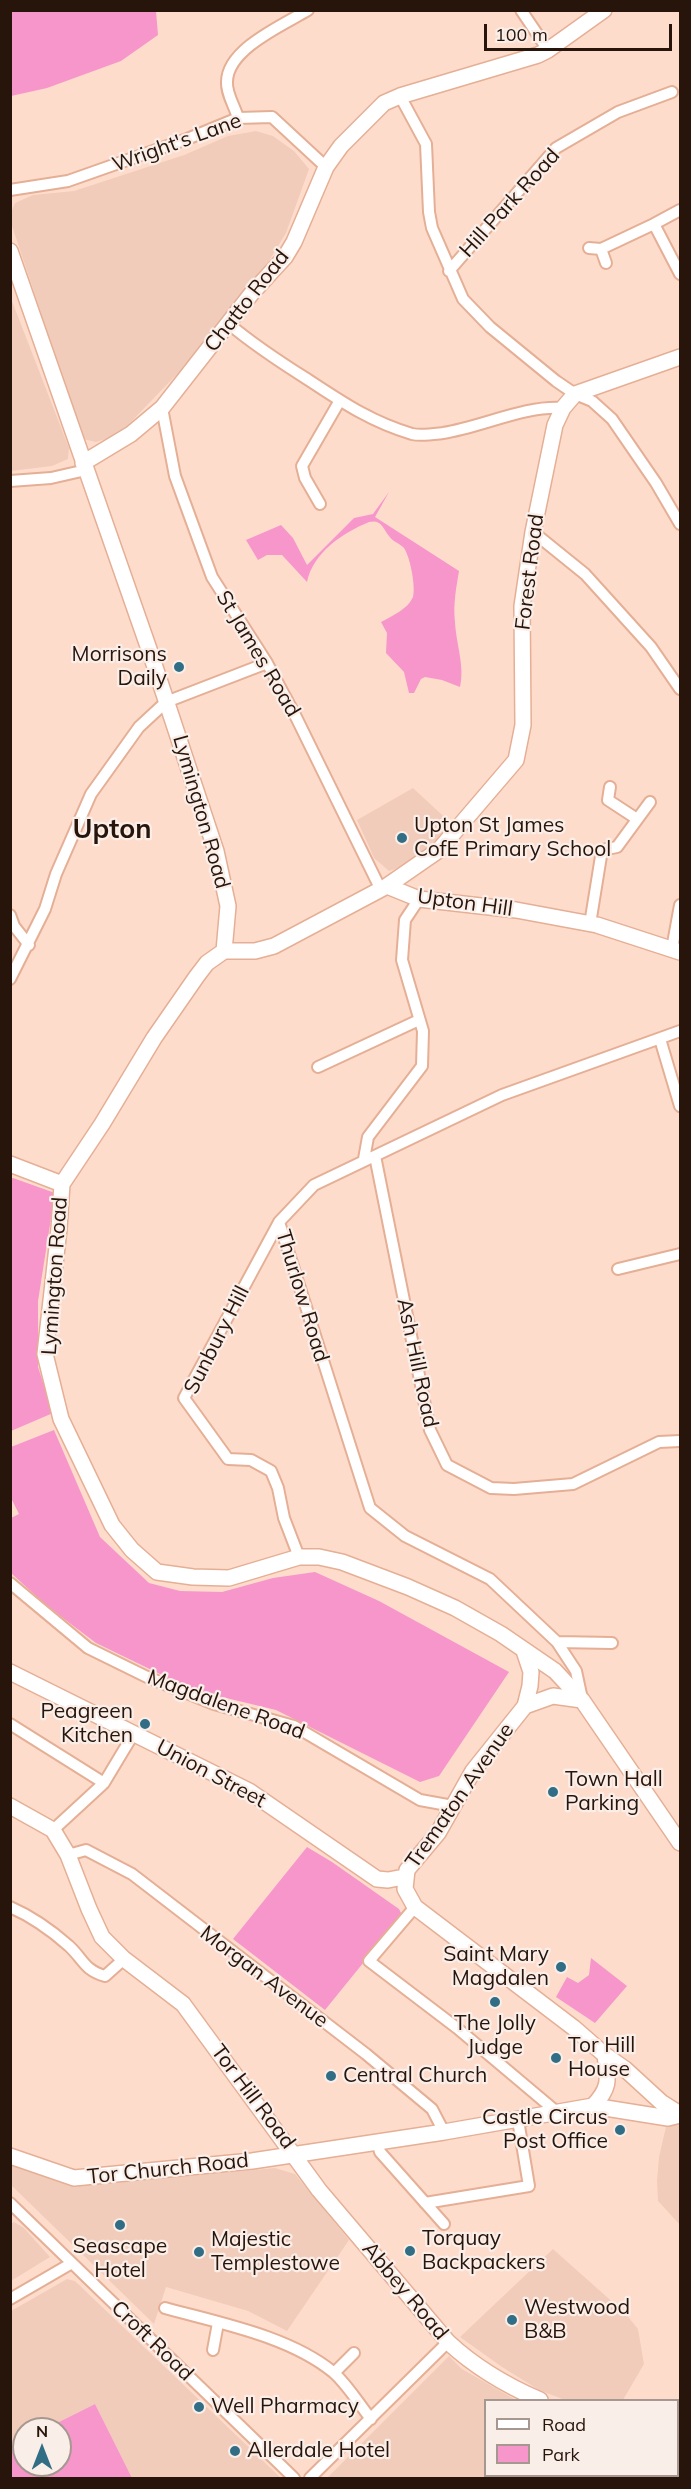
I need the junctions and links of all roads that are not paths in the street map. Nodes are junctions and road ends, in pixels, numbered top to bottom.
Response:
1 (308, 10) edge
2 (521, 10) edge
3 (604, 10) edge
4 (548, 50) junction
5 (672, 92) dead end
6 (400, 96) junction
7 (238, 118) junction
8 (326, 167) junction
9 (10, 190) edge
10 (681, 210) edge
11 (654, 224) junction
12 (589, 248) dead end
13 (601, 249) junction
14 (10, 251) edge
15 (606, 263) dead end
16 (449, 271) junction
17 (681, 274) edge
18 (229, 324) junction
19 (681, 357) edge
20 (575, 394) junction
21 (339, 402) junction
22 (162, 408) junction
23 (563, 408) junction
24 (85, 467) junction
25 (10, 481) edge
26 (320, 504) dead end
27 (681, 524) edge
28 (533, 532) junction
29 (267, 663) junction
30 (681, 689) edge
31 (166, 702) junction
32 (610, 787) dead end
33 (650, 802) dead end
34 (637, 819) junction
35 (384, 888) junction
36 (419, 899) junction
37 (681, 905) edge
38 (10, 915) edge
39 (590, 924) junction
40 (29, 945) junction
41 (224, 951) junction
42 (676, 951) edge
43 (10, 979) edge
44 (419, 1020) junction
45 (681, 1031) edge
46 (660, 1039) junction
47 (318, 1067) dead end
48 (681, 1106) edge
49 (369, 1157) junction
50 (10, 1164) edge
51 (62, 1184) junction
52 (279, 1221) junction
53 (681, 1254) edge
54 (618, 1269) dead end
55 (681, 1441) edge
56 (299, 1557) junction
57 (10, 1583) edge
58 (557, 1642) junction
59 (612, 1643) dead end
60 (524, 1651) junction
61 (10, 1672) edge
62 (582, 1700) junction
63 (525, 1706) junction
64 (10, 1724) edge
65 (134, 1733) junction
66 (104, 1783) junction
67 (10, 1806) edge
68 (453, 1806) junction
69 (53, 1830) junction
70 (681, 1843) edge
71 (68, 1855) junction
72 (405, 1883) junction
73 (415, 1906) junction
74 (10, 1907) edge
75 (124, 1959) junction
76 (605, 2055) junction
77 (594, 2106) junction
78 (558, 2113) junction
79 (678, 2117) edge
80 (518, 2120) junction
81 (444, 2132) junction
82 (377, 2141) junction
83 (292, 2155) junction
84 (10, 2156) edge
85 (425, 2203) junction
86 (13, 2210) edge
87 (444, 2224) dead end
88 (72, 2264) junction
89 (10, 2299) edge
90 (165, 2308) dead end
91 (218, 2323) junction
92 (448, 2342) junction
93 (213, 2350) dead end
94 (354, 2353) dead end
95 (334, 2373) junction
96 (538, 2399) edge
97 (371, 2419) junction
98 (294, 2478) edge
99 (310, 2478) edge

1 - 7 street
2 - 4 street
3 - 4 street, Chatto Road
4 - 6 street, Chatto Road
5 - 16 street, Hill Park Road
6 - 8 street, Chatto Road
6 - 16 street
7 - 8 street, Wright's Lane
7 - 9 street, Wright's Lane
8 - 18 street, Chatto Road
10 - 11 street
11 - 13 street
11 - 17 street
12 - 13 street
13 - 15 street
14 - 24 street, Lymington Road
16 - 20 street
18 - 21 street
18 - 22 street, Chatto Road
19 - 20 street
20 - 23 street, Forest Road
20 - 27 street
21 - 23 street
21 - 26 street
22 - 24 street, Chatto Road
22 - 29 street, St James Road
23 - 28 street, Forest Road
24 - 25 street
24 - 31 street, Lymington Road
28 - 30 street
28 - 35 street, Forest Road
29 - 31 street
29 - 35 street, St James Road
31 - 40 street
31 - 41 street, Lymington Road
32 - 34 street
33 - 34 street
34 - 39 street
35 - 36 street, Upton Hill
35 - 41 street
36 - 39 street, Upton Hill
36 - 44 street
37 - 42 street
38 - 40 street
39 - 42 street, Upton Hill
40 - 43 street
41 - 51 street, Lymington Road
44 - 47 street
44 - 49 street
45 - 46 street, Thurlow Road
46 - 48 street
46 - 49 street, Thurlow Road
49 - 52 street, Thurlow Road
49 - 55 street, Ash Hill Road
50 - 51 street
51 - 56 street, Lymington Road
52 - 56 street, Sunbury Hill
52 - 58 street, Thurlow Road
53 - 54 street
56 - 60 street, Lymington Road
57 - 68 street, Magdalene Road
58 - 59 street
58 - 62 street, Thurlow Road
60 - 62 street, Lymington Road
60 - 63 street, Trematon Avenue
61 - 65 street, Union Street
62 - 63 street, Trematon Avenue
62 - 70 street, Lymington Road
63 - 68 street, Trematon Avenue
64 - 66 street
65 - 66 street
65 - 72 street, Union Street
66 - 69 street
67 - 69 street, Tor Hill Road
68 - 72 street, Trematon Avenue
69 - 71 street, Tor Hill Road
71 - 75 street, Tor Hill Road
71 - 81 street, Morgan Avenue
72 - 73 street
73 - 76 street
73 - 78 street
74 - 75 street
75 - 83 street, Tor Hill Road
76 - 77 street
76 - 79 street
77 - 78 street, Tor Hill Road
77 - 79 street, Tor Hill Road
78 - 80 street, Tor Hill Road
80 - 81 street, Tor Hill Road
80 - 85 street
81 - 82 street, Tor Hill Road
82 - 83 street, Tor Hill Road
82 - 85 street
83 - 84 street, Tor Church Road
83 - 92 street, Abbey Road
85 - 87 street
86 - 88 street, Croft Road
88 - 89 street
88 - 98 street, Croft Road
90 - 91 street
91 - 93 street
91 - 95 street
92 - 96 street, Abbey Road
92 - 97 street
94 - 95 street
95 - 97 street
97 - 99 street

